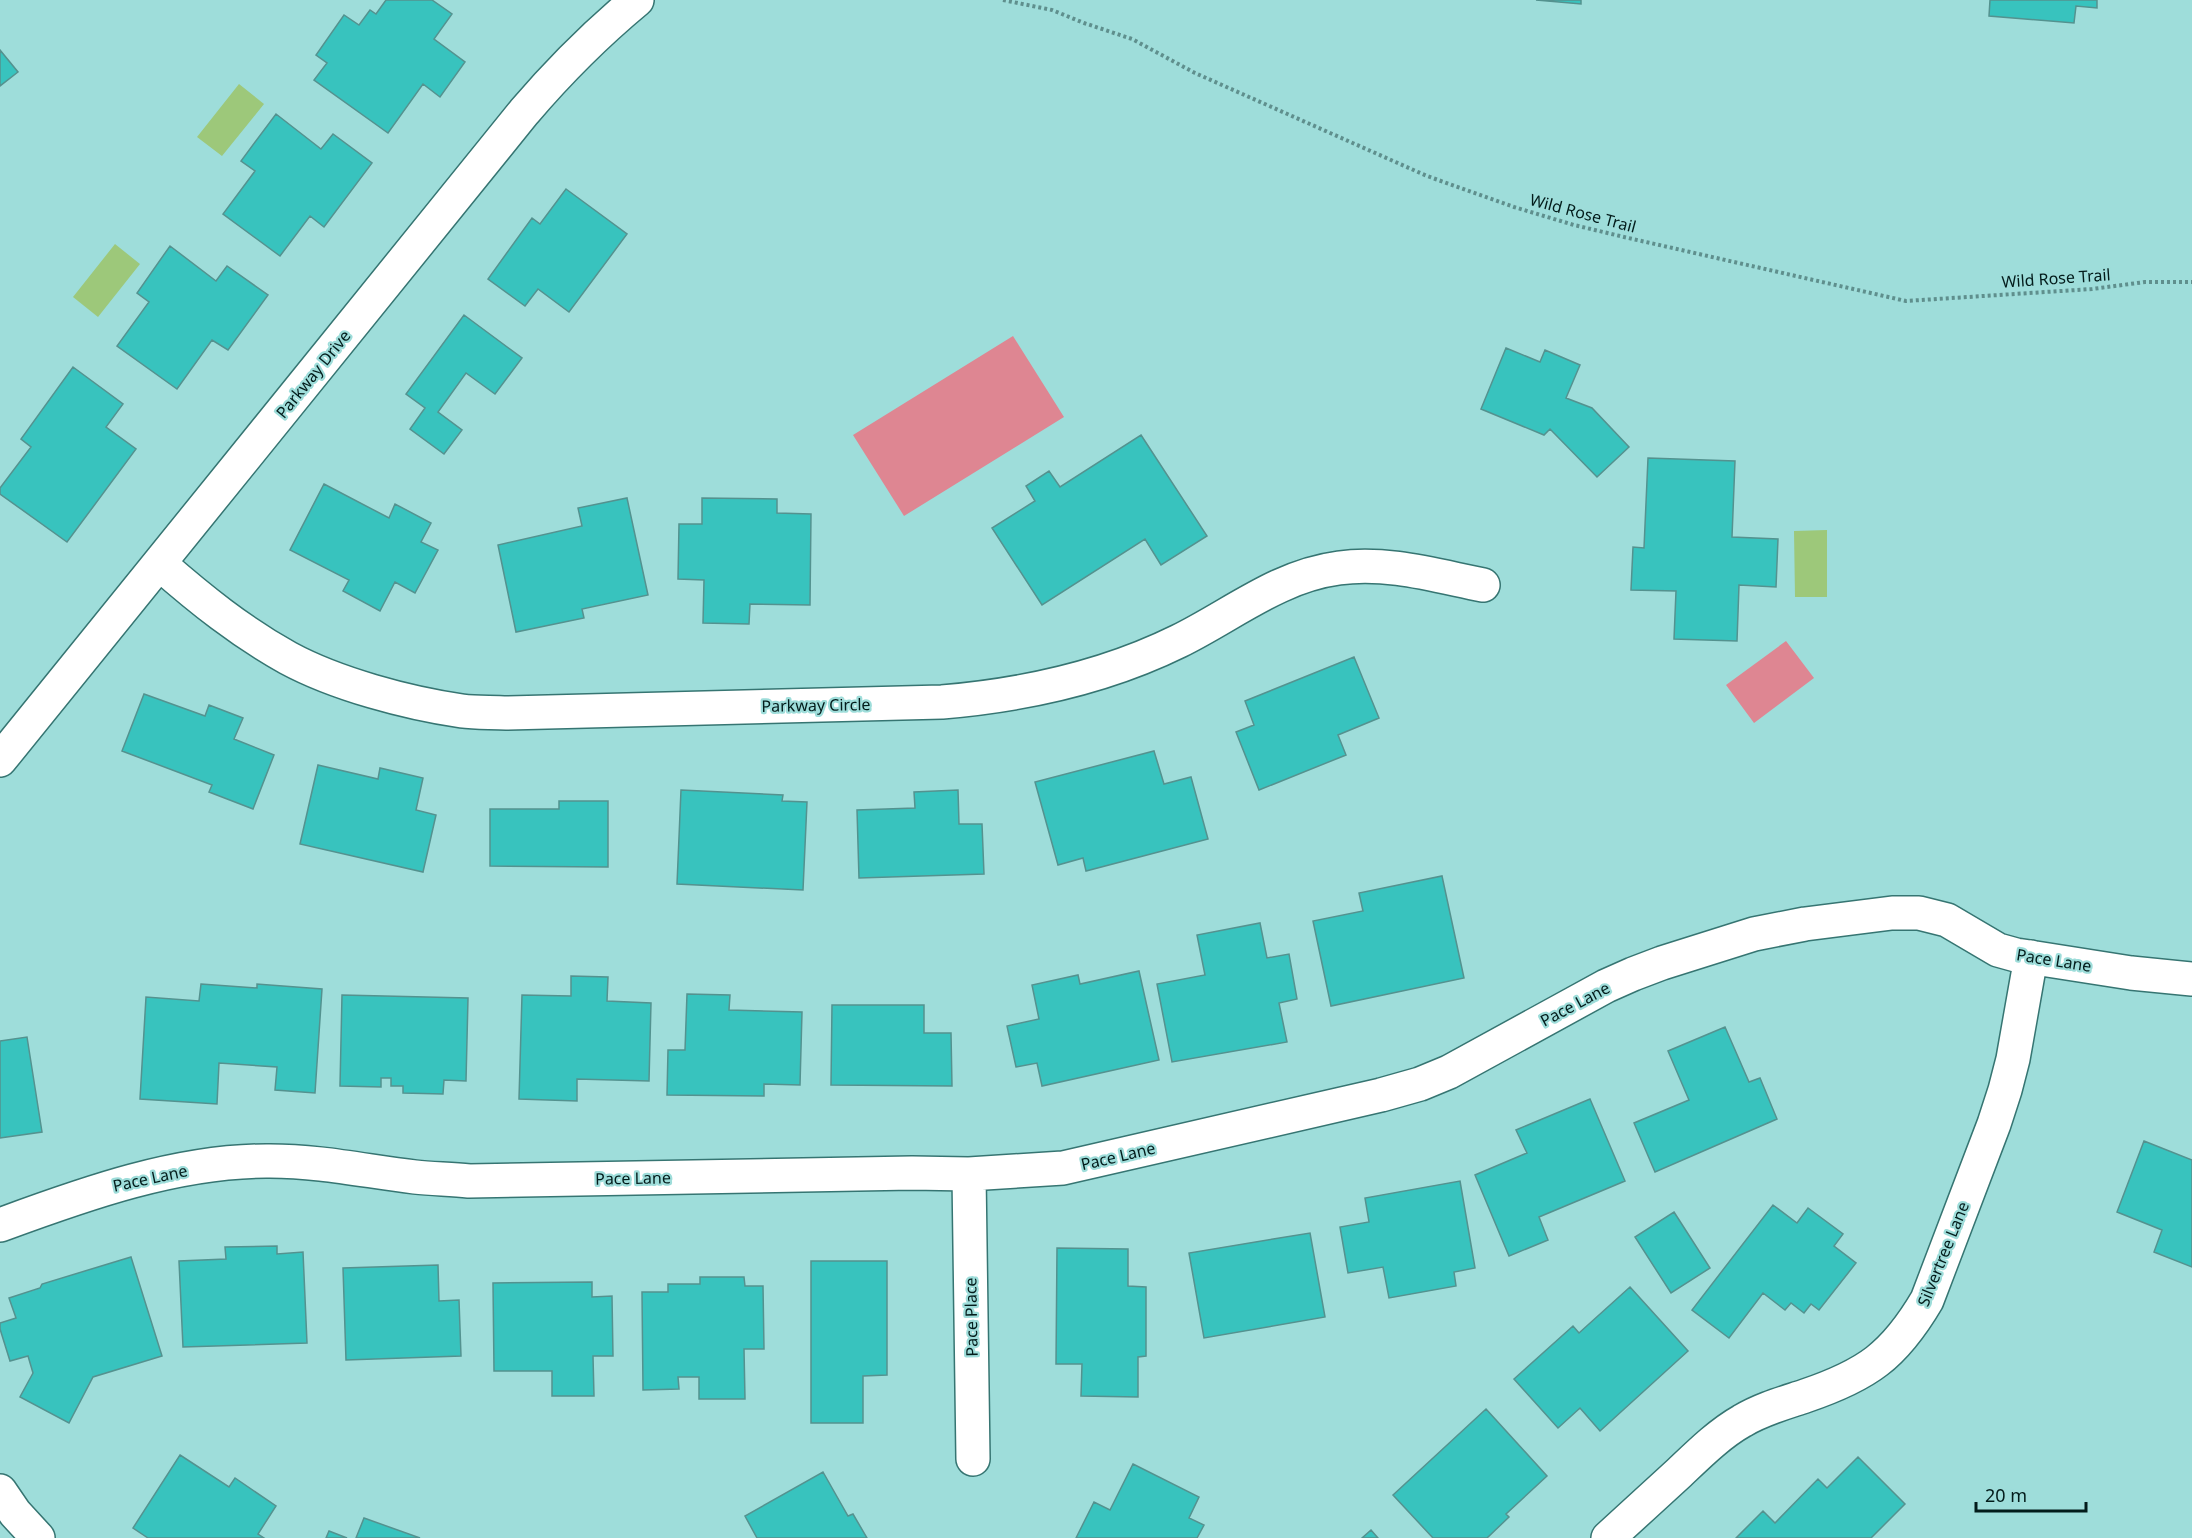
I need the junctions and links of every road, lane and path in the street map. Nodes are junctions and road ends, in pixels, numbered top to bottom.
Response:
1 (637, 0) edge
2 (1003, 0) edge
3 (2192, 282) edge
4 (160, 564) junction
5 (1483, 585) dead end
6 (0, 760) edge
7 (2031, 957) junction
8 (2192, 979) edge
9 (969, 1174) junction
10 (0, 1225) edge
11 (973, 1459) dead end
12 (0, 1491) edge
13 (38, 1538) edge
14 (1608, 1538) edge

1 - 4 street, Parkway Drive
2 - 3 path, Wild Rose Trail
4 - 5 street, Parkway Circle
4 - 6 street, Parkway Drive
7 - 8 street, Pace Lane
7 - 9 street, Pace Lane
7 - 14 street, Silvertree Lane
9 - 10 street, Pace Lane
9 - 11 street, Pace Place
12 - 13 street

